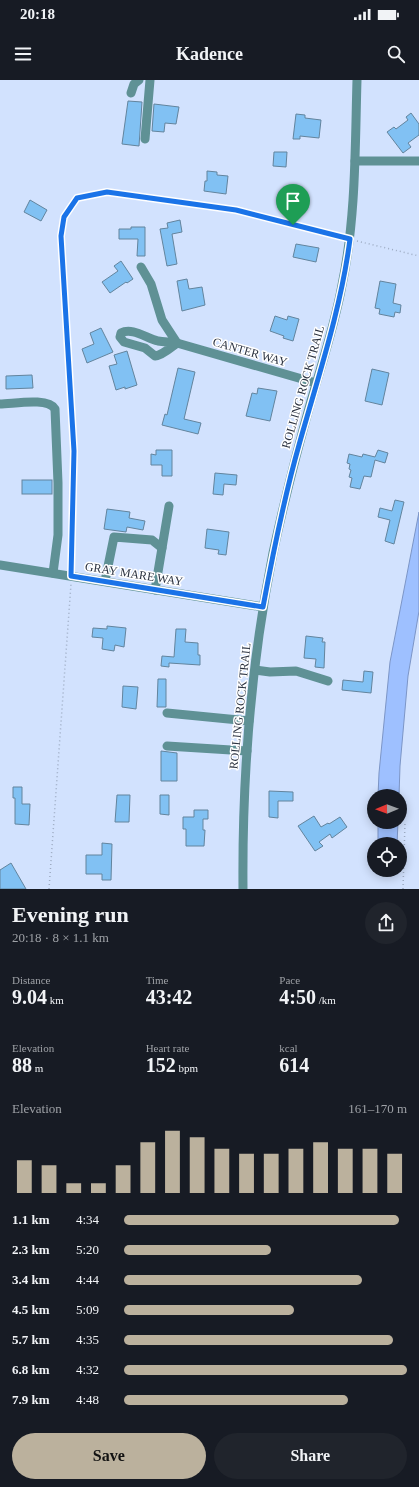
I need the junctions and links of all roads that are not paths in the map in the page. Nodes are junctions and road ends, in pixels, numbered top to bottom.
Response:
1 (139, 80) edge
2 (150, 80) edge
3 (357, 80) edge
4 (131, 94) dead end
5 (144, 139) dead end
6 (355, 160) junction
7 (419, 161) edge
8 (141, 267) dead end
9 (177, 343) junction
10 (316, 383) junction
11 (0, 404) edge
12 (169, 506) dead end
13 (162, 548) junction
14 (0, 565) edge
15 (53, 573) junction
16 (104, 582) junction
17 (155, 590) junction
18 (263, 607) junction
19 (255, 670) junction
20 (328, 681) dead end
21 (167, 714) dead end
22 (249, 721) junction
23 (167, 746) dead end
24 (247, 751) junction
25 (243, 889) edge

1 - 4 street
2 - 5 street
3 - 6 street, ROLLING ROCK TRAIL
6 - 7 street
6 - 10 street, ROLLING ROCK TRAIL
8 - 9 street
9 - 9 street, CANTER WAY
9 - 10 street, CANTER WAY
10 - 18 street, ROLLING ROCK TRAIL
11 - 15 street
12 - 13 street
13 - 16 street
13 - 17 street
14 - 15 street, GRAY MARE WAY
15 - 16 street, GRAY MARE WAY
16 - 17 street, GRAY MARE WAY
17 - 18 street, GRAY MARE WAY
18 - 19 street, ROLLING ROCK TRAIL
19 - 20 street
19 - 22 street, ROLLING ROCK TRAIL
21 - 22 street
22 - 24 street, ROLLING ROCK TRAIL
23 - 24 street
24 - 25 street, ROLLING ROCK TRAIL

